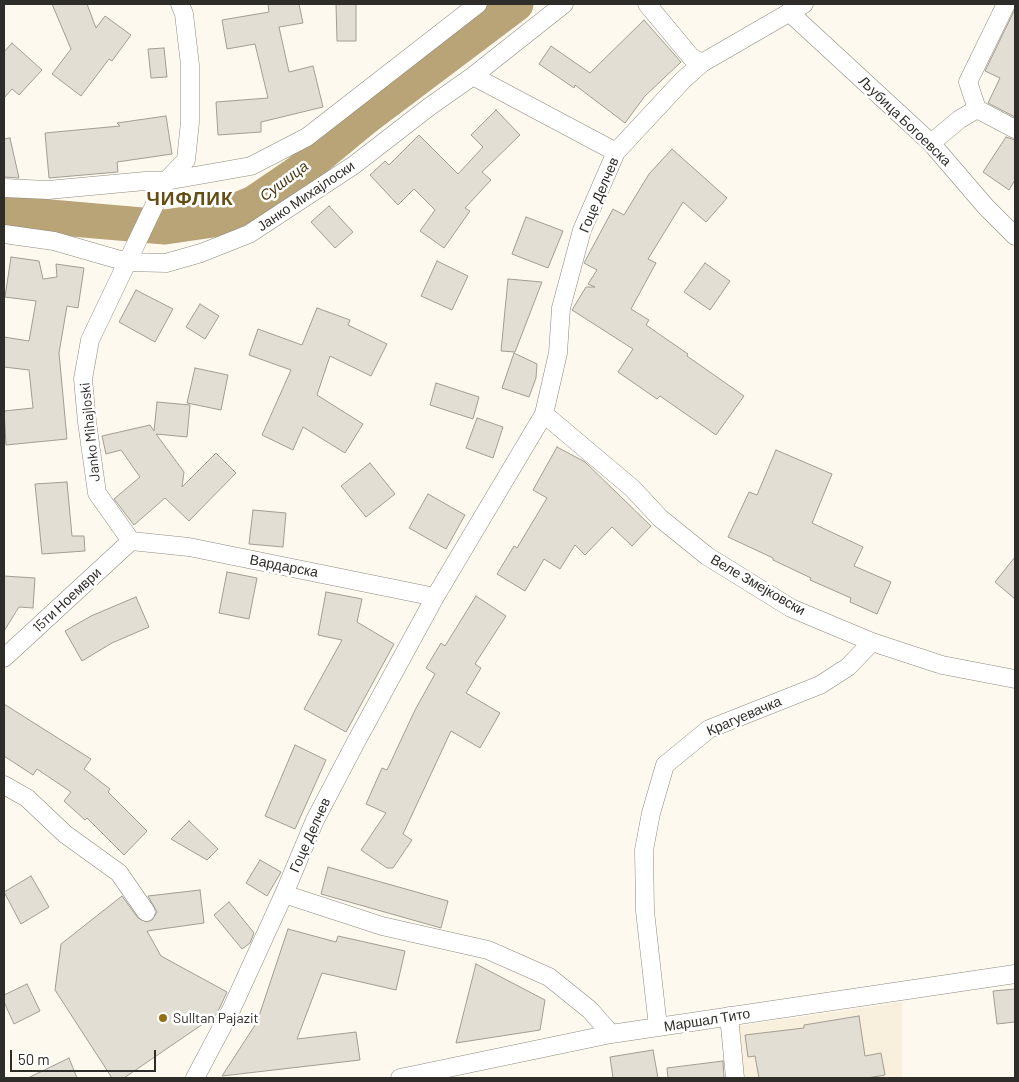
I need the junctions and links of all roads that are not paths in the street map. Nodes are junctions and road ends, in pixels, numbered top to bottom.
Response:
1 (180, 4) edge
2 (478, 4) edge
3 (564, 4) edge
4 (647, 4) edge
5 (1006, 4) edge
6 (797, 8) edge
7 (702, 63) junction
8 (473, 76) junction
9 (977, 109) junction
10 (1015, 129) edge
11 (931, 143) junction
12 (616, 152) junction
13 (166, 181) junction
14 (4, 188) edge
15 (4, 234) edge
16 (1015, 236) edge
17 (127, 262) junction
18 (544, 414) junction
19 (131, 541) junction
20 (435, 597) junction
21 (872, 642) junction
22 (4, 658) edge
23 (1015, 679) edge
24 (4, 784) edge
25 (284, 894) junction
26 (146, 912) dead end
27 (1015, 974) edge
28 (729, 1016) junction
29 (658, 1027) junction
30 (611, 1034) junction
31 (195, 1078) edge
32 (400, 1078) edge
33 (735, 1078) edge

1 - 13 street, Janko Mihajloski
2 - 13 street
3 - 8 street, Јанко Михајлоски
4 - 7 street
5 - 9 street
6 - 7 street, Гоце Делчев
6 - 11 street, Љубица Богоевска
7 - 12 street, Гоце Делчев
8 - 12 street
8 - 17 street, Јанко Михајлоски
9 - 10 street
9 - 11 street
11 - 16 street, Љубица Богоевска
12 - 18 street, Гоце Делчев
13 - 14 street
13 - 17 street, Janko Mihajloski
15 - 17 street, Јанко Михајлоски
17 - 19 street, Janko Mihajloski
18 - 20 street, Гоце Делчев
18 - 21 street, Веле Змејковски
19 - 20 street, Вардарска
19 - 22 street, 15ти Ноември
20 - 25 street, Гоце Делчев
21 - 23 street, Веле Змејковски
21 - 29 street, Крагуевачка
24 - 26 street
25 - 30 street
25 - 31 street, Гоце Делчев
27 - 28 street, Маршал Тито
28 - 29 street, Маршал Тито
28 - 33 street
29 - 30 street, Маршал Тито
30 - 32 street, Маршал Тито

